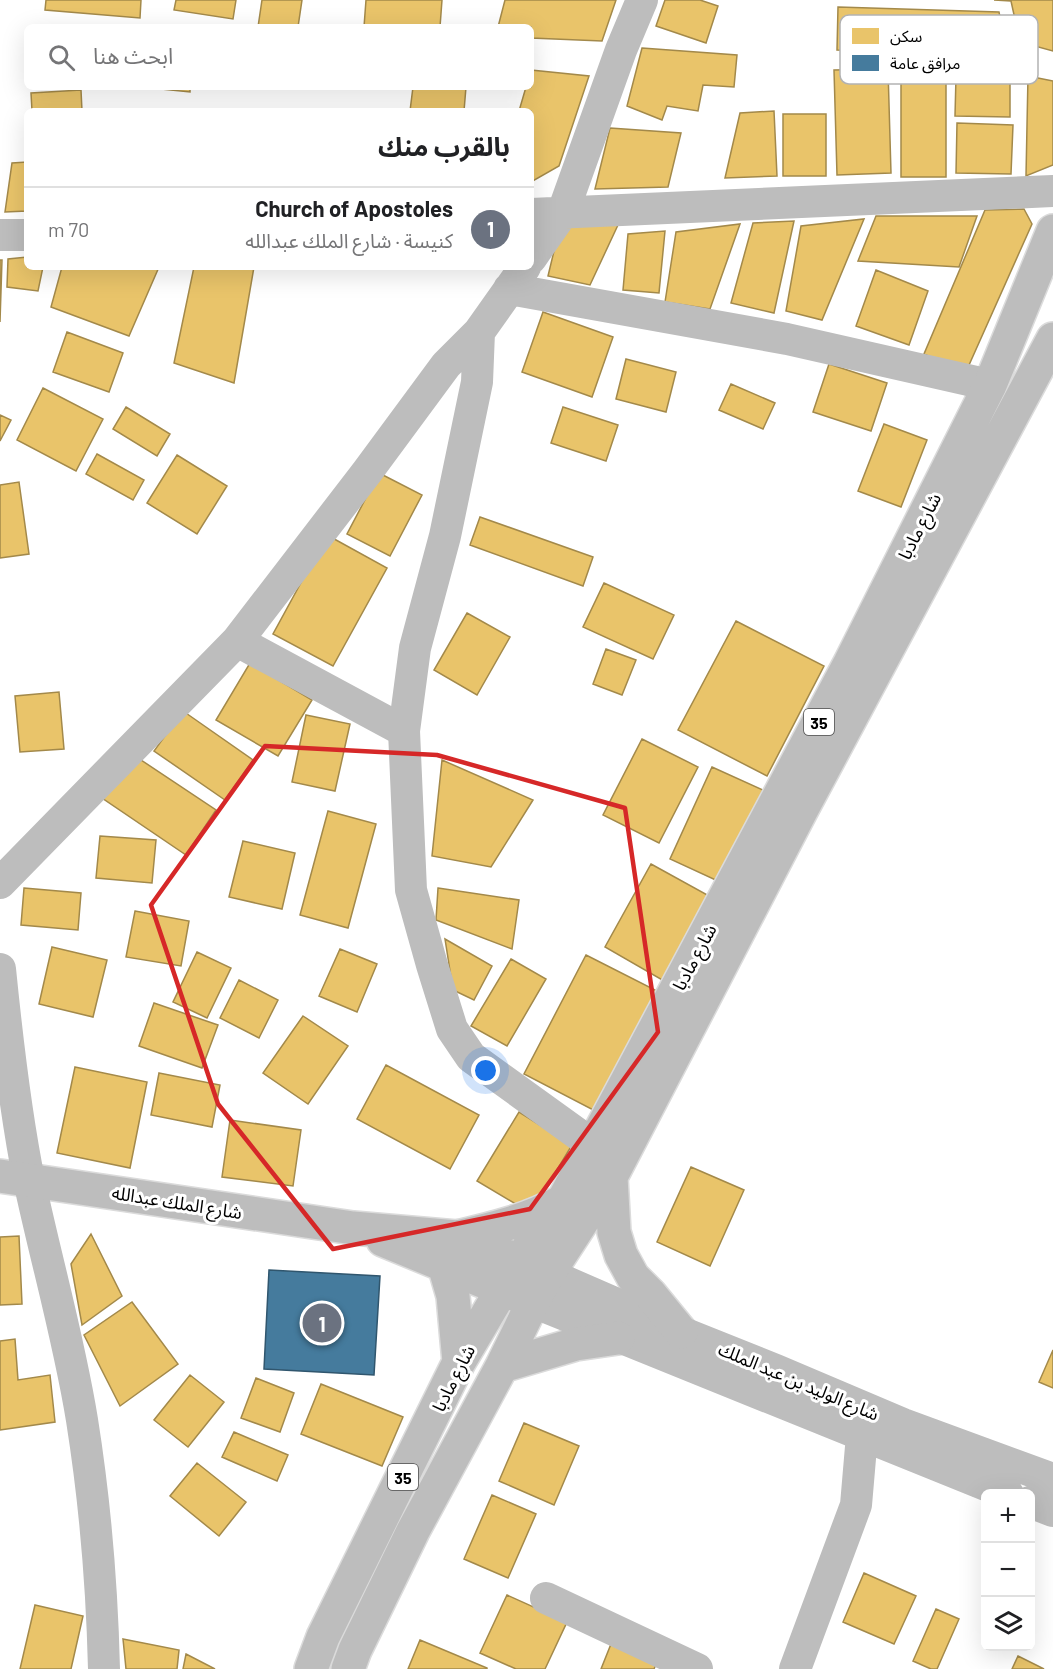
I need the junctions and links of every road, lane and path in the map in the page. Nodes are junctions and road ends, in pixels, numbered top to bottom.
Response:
1 (642, 0) edge
2 (1053, 191) edge
3 (563, 212) junction
4 (534, 214) edge
5 (1053, 231) edge
6 (24, 235) edge
7 (0, 236) edge
8 (534, 254) edge
9 (517, 278) edge
10 (479, 332) junction
11 (1053, 339) edge
12 (990, 385) junction
13 (237, 641) junction
14 (405, 731) junction
15 (0, 883) edge
16 (0, 969) edge
17 (593, 1145) junction
18 (14, 1177) edge
19 (611, 1177) junction
20 (563, 1202) junction
21 (450, 1251) junction
22 (534, 1267) junction
23 (503, 1289) junction
24 (533, 1302) junction
25 (681, 1332) junction
26 (618, 1338) junction
27 (459, 1362) junction
28 (502, 1366) junction
29 (862, 1435) junction
30 (1053, 1479) edge
31 (996, 1489) edge
32 (1035, 1504) edge
33 (1053, 1511) edge
34 (546, 1598) dead end
35 (104, 1669) edge
36 (311, 1669) edge
37 (348, 1669) edge
38 (697, 1669) edge
39 (795, 1669) edge

1 - 3 street
2 - 3 street
3 - 4 street
3 - 8 street
5 - 12 main road, شارع مادبا / 35
6 - 7 street
9 - 10 street
9 - 12 street
10 - 13 street
10 - 14 street
11 - 19 main road, شارع مادبا / 35
12 - 17 main road, شارع مادبا / 35
13 - 14 street
13 - 15 street
14 - 17 street
16 - 18 street
17 - 20 main road, شارع مادبا / 35
18 - 21 main road, شارع الملك عبدالله
18 - 35 street
19 - 22 main road, شارع مادبا / 35
19 - 25 main road
20 - 21 main road
20 - 22 main road, شارع مادبا / 35
21 - 22 main road, شارع الملك عبدالله
21 - 23 main road, شارع الملك عبدالله
21 - 27 main road
22 - 23 main road, شارع مادبا / 35
22 - 24 main road, شارع مادبا / 35
22 - 25 street, شارع الوليد بن عبد الملك
23 - 24 main road, شارع الملك عبدالله
23 - 27 main road, شارع مادبا / 35
24 - 26 street, شارع الوليد بن عبد الملك
24 - 28 main road, شارع مادبا / 35
25 - 30 street, شارع الوليد بن عبد الملك
26 - 28 main road
26 - 29 street, شارع الوليد بن عبد الملك
27 - 36 main road, شارع مادبا / 35
28 - 37 main road, شارع مادبا / 35
29 - 31 street, شارع الوليد بن عبد الملك
29 - 39 street
32 - 33 street
34 - 38 street

